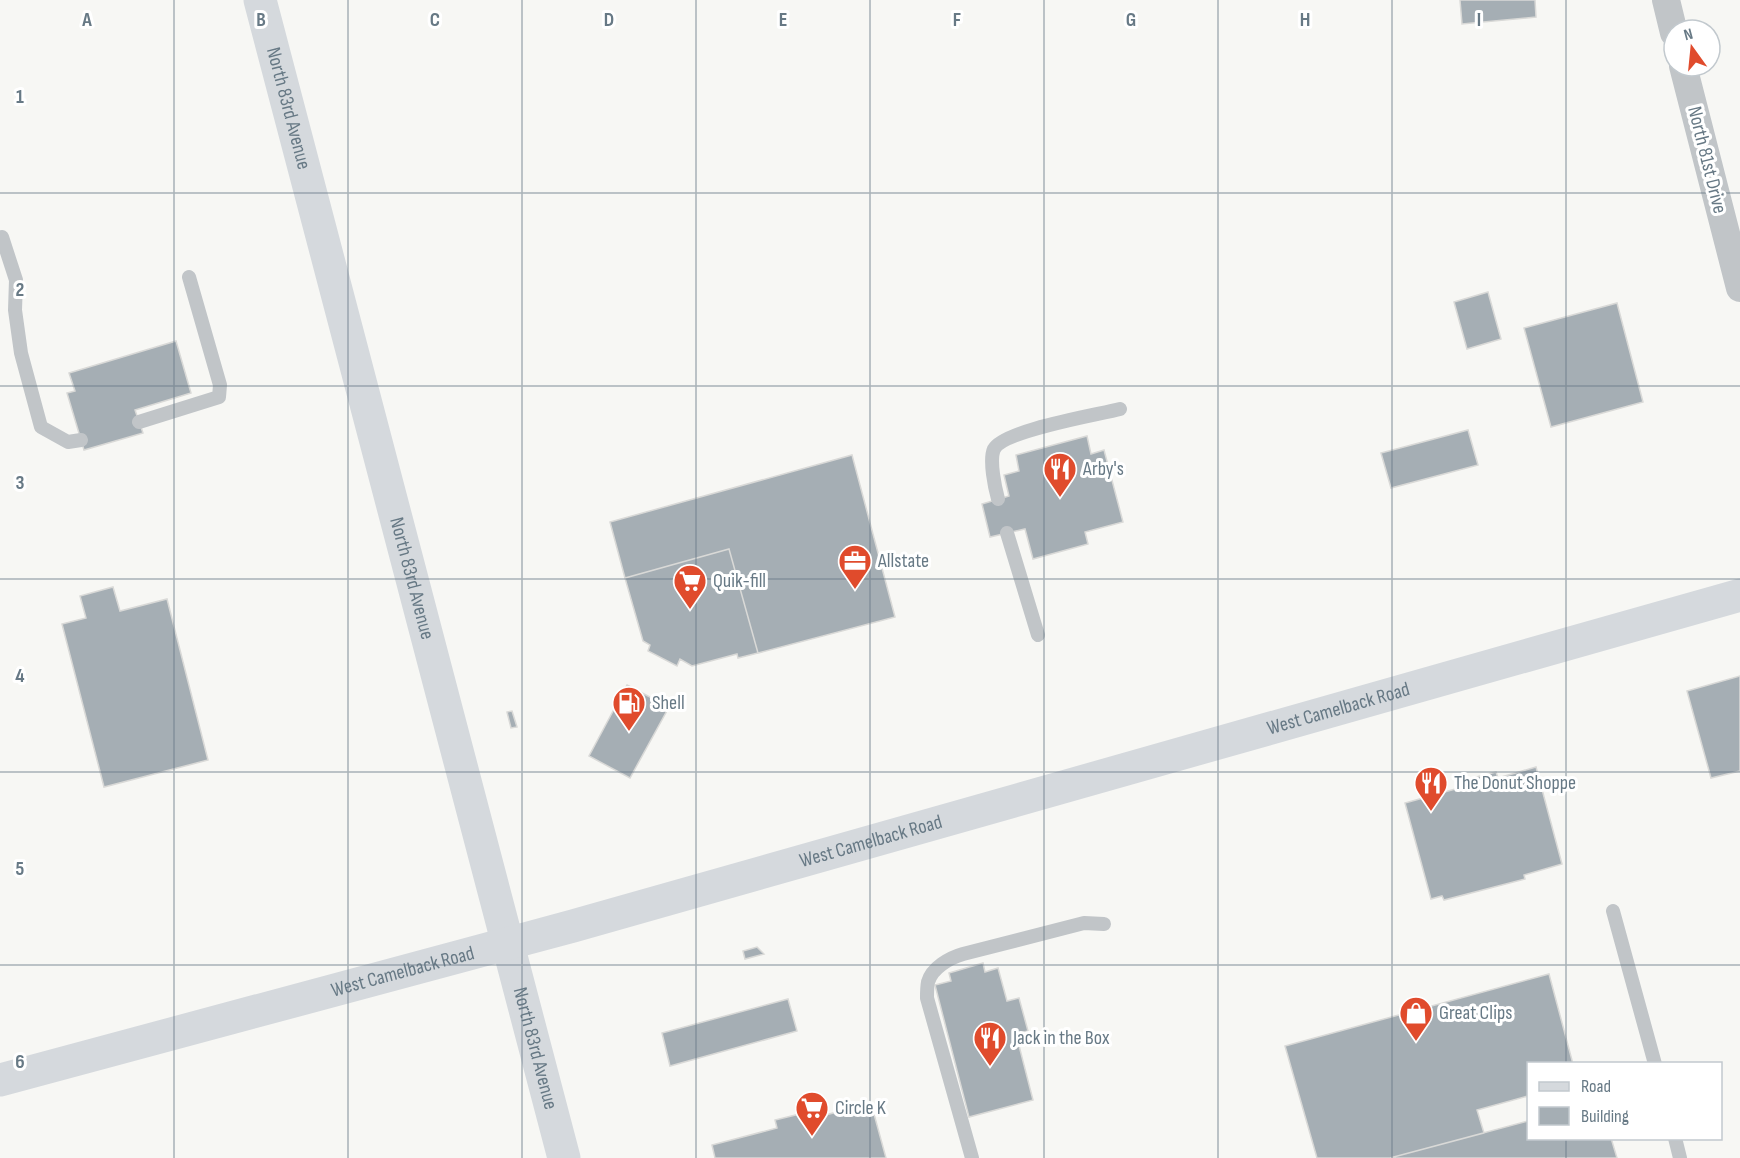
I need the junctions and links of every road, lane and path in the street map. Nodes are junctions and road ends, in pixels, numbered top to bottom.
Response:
1 (260, 0) edge
2 (1666, 0) edge
3 (1670, 18) edge
4 (1686, 78) edge
5 (2, 237) dead end
6 (189, 277) dead end
7 (1740, 288) edge
8 (1120, 410) dead end
9 (139, 422) dead end
10 (81, 440) dead end
11 (998, 499) dead end
12 (1007, 533) dead end
13 (1740, 595) edge
14 (1038, 635) dead end
15 (1613, 911) dead end
16 (1104, 924) dead end
17 (507, 944) junction
18 (1654, 1062) edge
19 (0, 1080) edge
20 (1676, 1140) edge
21 (564, 1158) edge
22 (972, 1158) edge
23 (1680, 1158) edge

1 - 17 main road, North 83rd Avenue
2 - 3 street
4 - 7 street, North 81st Drive
5 - 10 lane
6 - 9 lane
8 - 11 lane
12 - 14 lane
13 - 17 main road, West Camelback Road
15 - 18 lane
16 - 22 lane
17 - 19 main road, West Camelback Road
17 - 21 main road, North 83rd Avenue
20 - 23 lane

